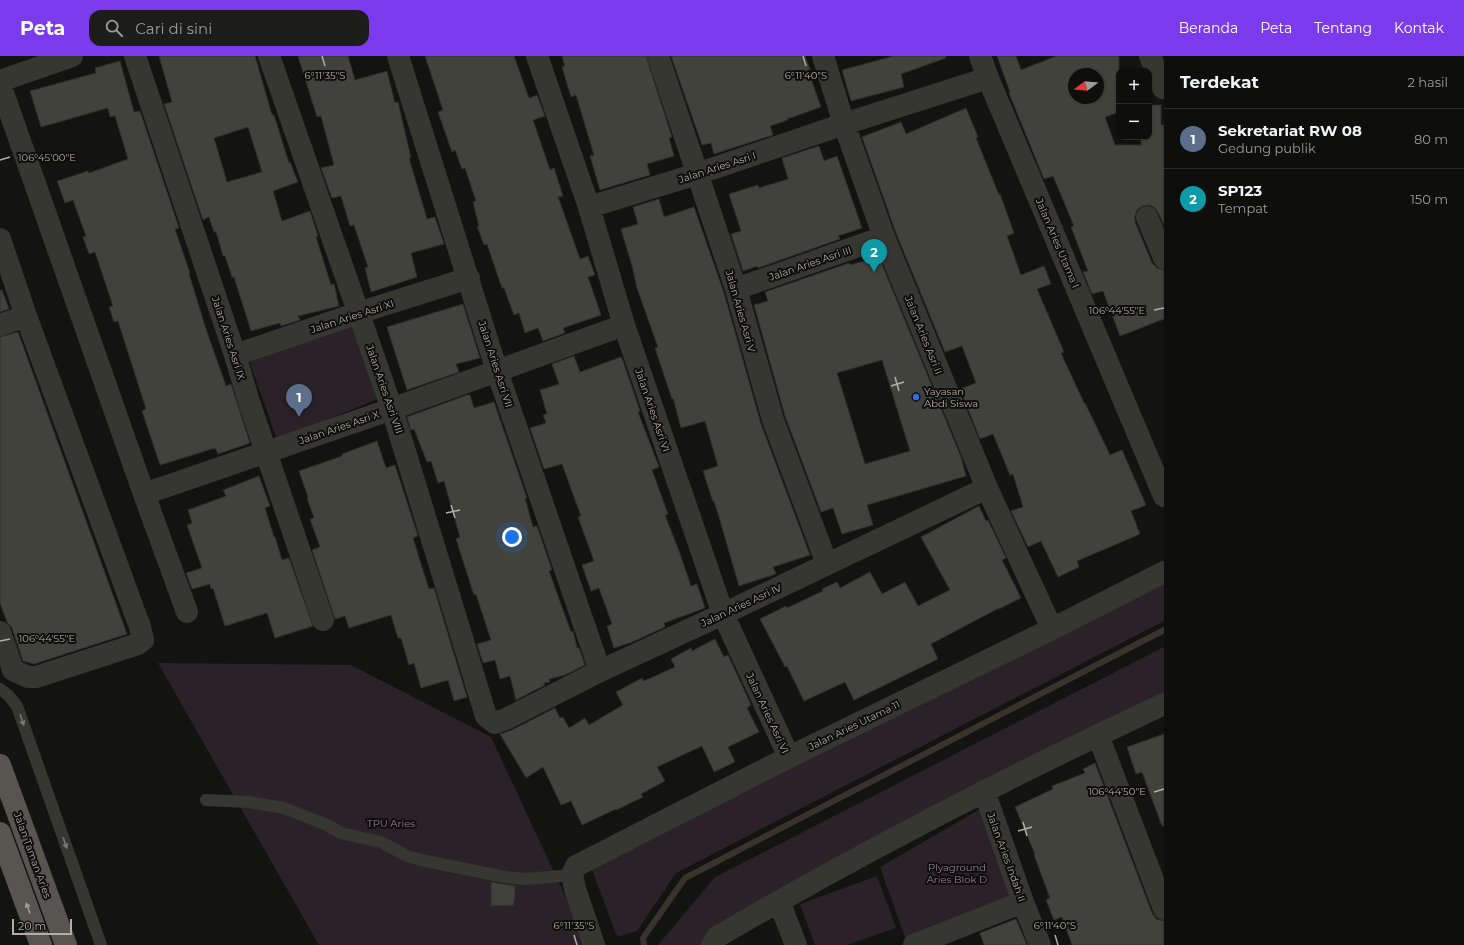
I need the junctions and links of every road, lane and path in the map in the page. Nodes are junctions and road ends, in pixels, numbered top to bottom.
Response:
1 (72, 56) edge
2 (135, 56) edge
3 (269, 56) edge
4 (398, 56) edge
5 (537, 56) edge
6 (658, 56) edge
7 (823, 56) edge
8 (980, 56) edge
9 (1150, 56) edge
10 (988, 78) junction
11 (0, 83) edge
12 (1163, 88) dead end
13 (844, 124) junction
14 (698, 174) junction
15 (589, 207) junction
16 (1147, 217) dead end
17 (884, 237) junction
18 (0, 238) edge
19 (1164, 258) edge
20 (469, 278) junction
21 (736, 289) junction
22 (358, 313) junction
23 (26, 316) junction
24 (0, 325) edge
25 (624, 325) junction
26 (235, 355) junction
27 (497, 371) junction
28 (392, 409) junction
29 (266, 453) junction
30 (987, 488) junction
31 (144, 494) junction
32 (1164, 496) edge
33 (827, 564) junction
34 (1164, 572) edge
35 (187, 612) dead end
36 (723, 614) junction
37 (323, 620) dead end
38 (1052, 629) junction
39 (0, 632) edge
40 (600, 671) junction
41 (0, 689) edge
42 (1164, 704) edge
43 (495, 723) joint
44 (1098, 735) junction
45 (789, 757) junction
46 (0, 765) edge
47 (984, 792) junction
48 (206, 800) dead end
49 (0, 833) edge
50 (572, 875) junction
51 (779, 901) junction
52 (1023, 902) junction
53 (1164, 909) edge
54 (41, 945) edge
55 (66, 945) edge
56 (101, 945) edge
57 (594, 945) edge
58 (712, 945) edge
59 (796, 945) edge
60 (915, 945) edge
61 (1040, 945) edge

1 - 11 street
2 - 26 street, Jalan Aries Asri IX
3 - 22 street, Jalan Aries Asri VIII
4 - 20 street, Jalan Aries Asri VII
5 - 15 street, Jalan Aries Asri VI
6 - 14 street, Jalan Aries Asri V
7 - 13 street
8 - 10 street, Jalan Aries Utama I
9 - 12 street
10 - 13 street, Jalan Aries Asri I
10 - 32 street, Jalan Aries Utama I
11 - 31 street
13 - 14 street, Jalan Aries Asri I
13 - 17 street, Jalan Aries Asri II
14 - 15 street, Jalan Aries Asri I
14 - 21 street, Jalan Aries Asri V
15 - 25 street, Jalan Aries Asri VI
16 - 19 street
17 - 21 street, Jalan Aries Asri III
17 - 30 street, Jalan Aries Asri II
18 - 23 street
20 - 22 street, Jalan Aries Asri XI
20 - 27 street, Jalan Aries Asri VII
21 - 33 street, Jalan Aries Asri V
22 - 26 street, Jalan Aries Asri XI
22 - 28 street, Jalan Aries Asri VIII
23 - 24 street
23 - 39 street
25 - 27 street, Jalan Aries Asri X
25 - 36 street, Jalan Aries Asri VI
26 - 29 street, Jalan Aries Asri IX
27 - 28 street, Jalan Aries Asri X
27 - 40 street, Jalan Aries Asri VII
28 - 29 street, Jalan Aries Asri X
28 - 43 street, Jalan Aries Asri VIII
29 - 31 street, Jalan Aries Asri X
29 - 37 street, Jalan Aries Asri IX
30 - 33 street, Jalan Aries Asri IV
30 - 38 street, Jalan Aries Asri II
31 - 35 street
33 - 36 street, Jalan Aries Asri IV
34 - 38 street, Jalan Aries Utama 11
36 - 40 street, Jalan Aries Asri IV
36 - 45 street, Jalan Aries Asri VI
38 - 45 street, Jalan Aries Utama 11
40 - 43 street, Jalan Aries Asri IV
41 -> 56 lane
42 - 44 street
44 - 47 street
44 - 53 street
45 - 50 street, Jalan Aries Utama 11
46 - 55 main road, Jalan Taman Aries
47 - 51 street
47 - 52 street, Jalan Aries Indah II
48 - 50 lane
54 -> 49 main road
50 - 57 street
51 - 58 street
51 - 59 street
52 - 60 street
52 - 61 street, Jalan Aries Indah II

